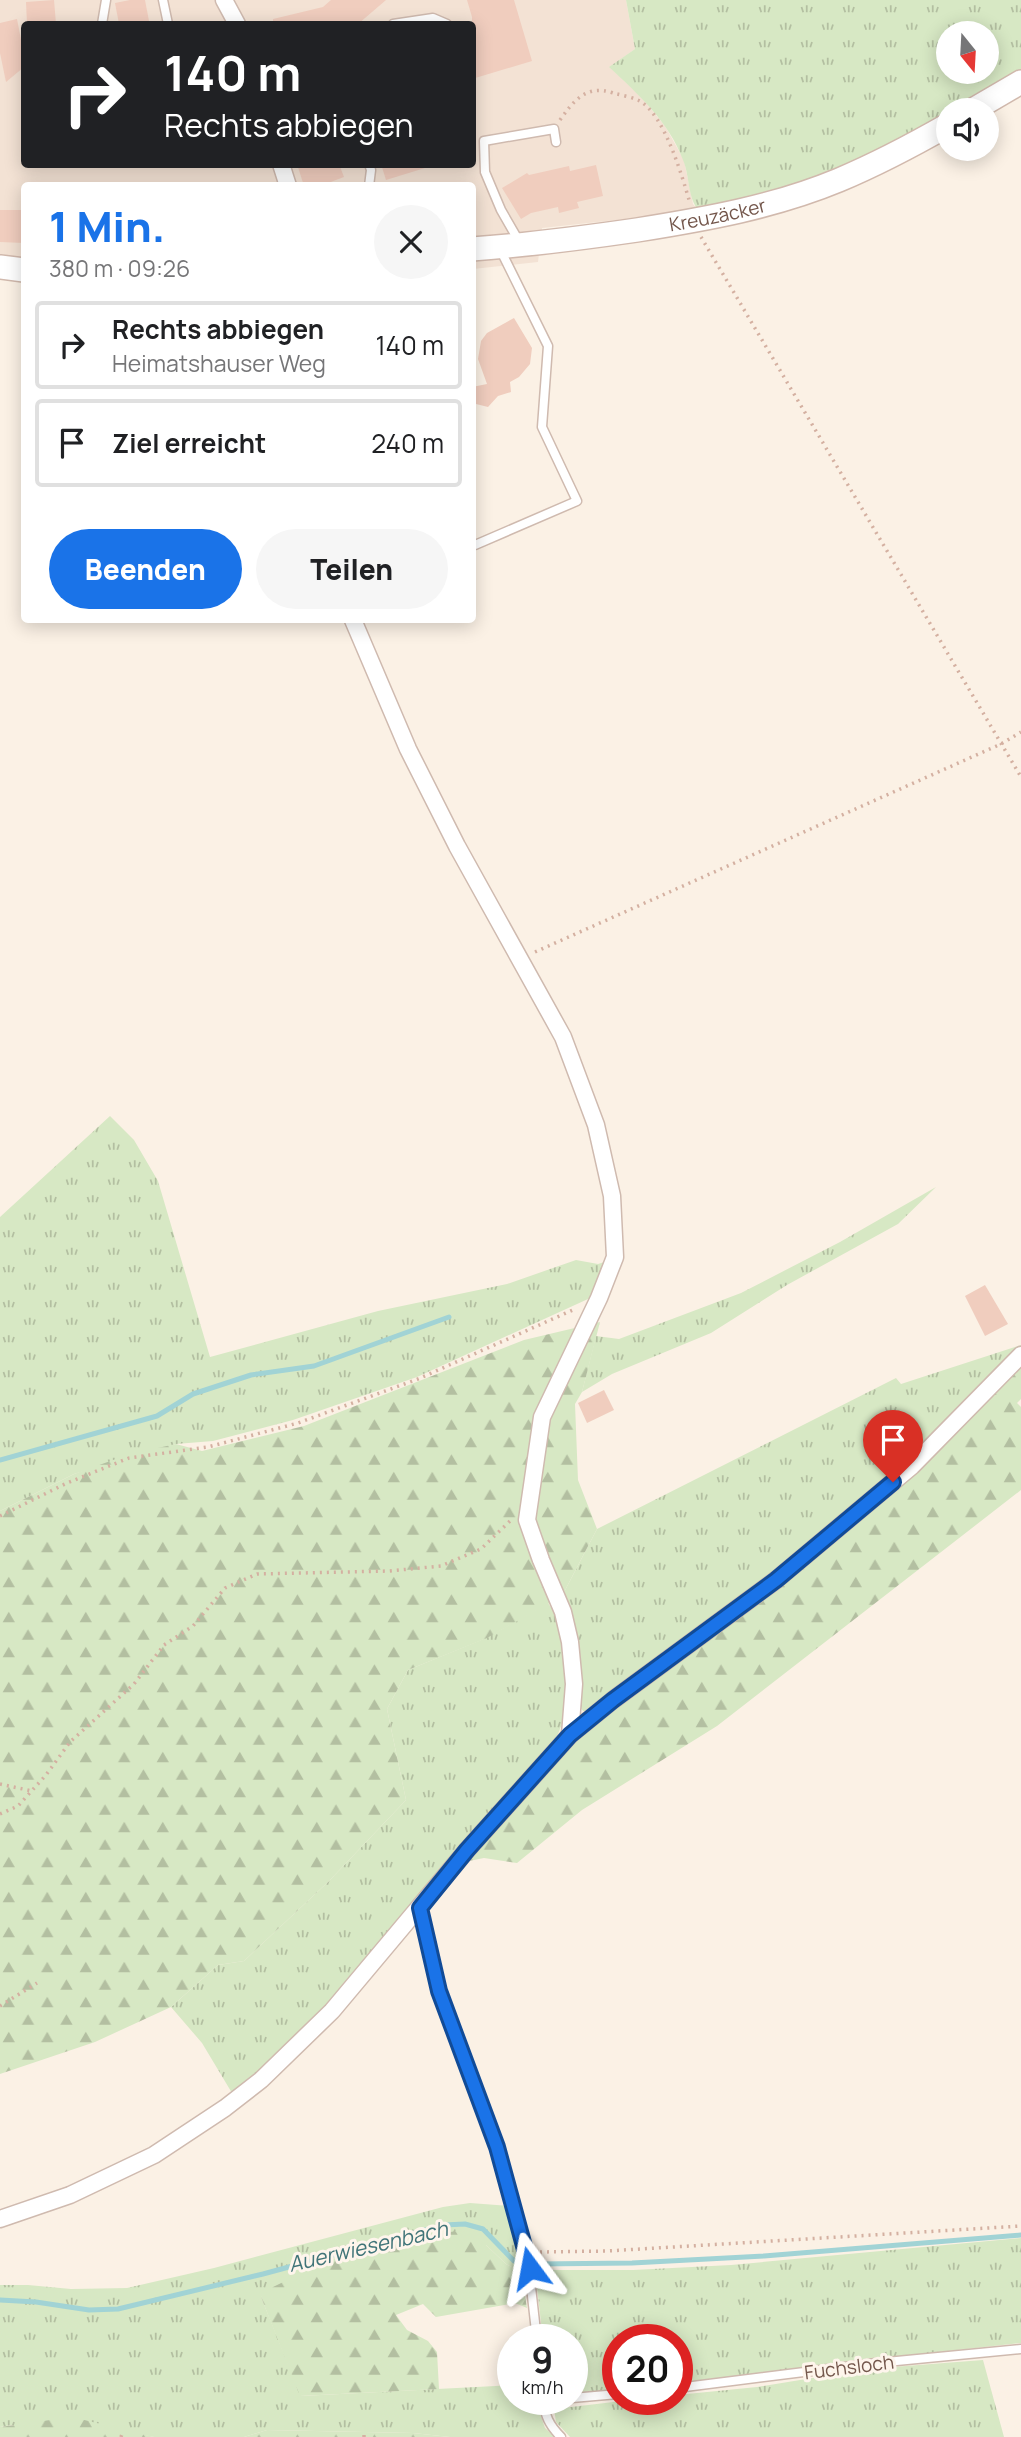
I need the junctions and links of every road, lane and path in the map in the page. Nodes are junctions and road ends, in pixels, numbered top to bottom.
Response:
1 (106, 0) edge
2 (163, 0) edge
3 (225, 0) edge
4 (102, 21) edge
5 (167, 21) edge
6 (236, 21) edge
7 (413, 21) edge
8 (440, 21) edge
9 (1021, 82) edge
10 (994, 98) edge
11 (554, 129) junction
12 (936, 132) edge
13 (556, 142) dead end
14 (695, 221) junction
15 (510, 247) junction
16 (476, 249) edge
17 (0, 267) edge
18 (21, 270) edge
19 (476, 544) edge
20 (354, 623) edge
21 (1021, 732) edge
22 (1001, 744) junction
23 (1021, 778) edge
24 (520, 958) junction
25 (600, 1298) junction
26 (1021, 1355) edge
27 (0, 1516) edge
28 (527, 1520) junction
29 (570, 1735) junction
30 (0, 1784) edge
31 (32, 1791) junction
32 (0, 1814) edge
33 (420, 1908) junction
34 (37, 1983) dead end
35 (0, 2006) edge
36 (0, 2219) edge
37 (1021, 2227) edge
38 (528, 2254) junction
39 (535, 2324) edge
40 (1021, 2349) edge
41 (693, 2387) edge
42 (545, 2415) edge
43 (561, 2437) edge

1 - 4 lane
2 - 5 lane
3 - 6 street
7 - 8 lane
9 - 10 street
11 - 13 lane
11 - 14 path
11 - 15 lane
12 - 14 street, Kreuzäcker
14 - 15 street, Kreuzäcker
14 - 22 path
15 - 16 street, Kreuzäcker
15 - 19 lane
17 - 18 street
20 - 24 street
21 - 22 path
22 - 23 path
22 - 24 path
24 - 25 street
25 - 27 path
25 - 28 street
26 - 29 street
28 - 29 street
28 - 31 path
29 - 33 street
30 - 31 path
31 - 32 path
33 - 36 street
33 - 38 lane
34 - 35 path
37 - 38 path
38 - 39 lane
40 - 41 lane, Fuchsloch
42 - 43 lane

